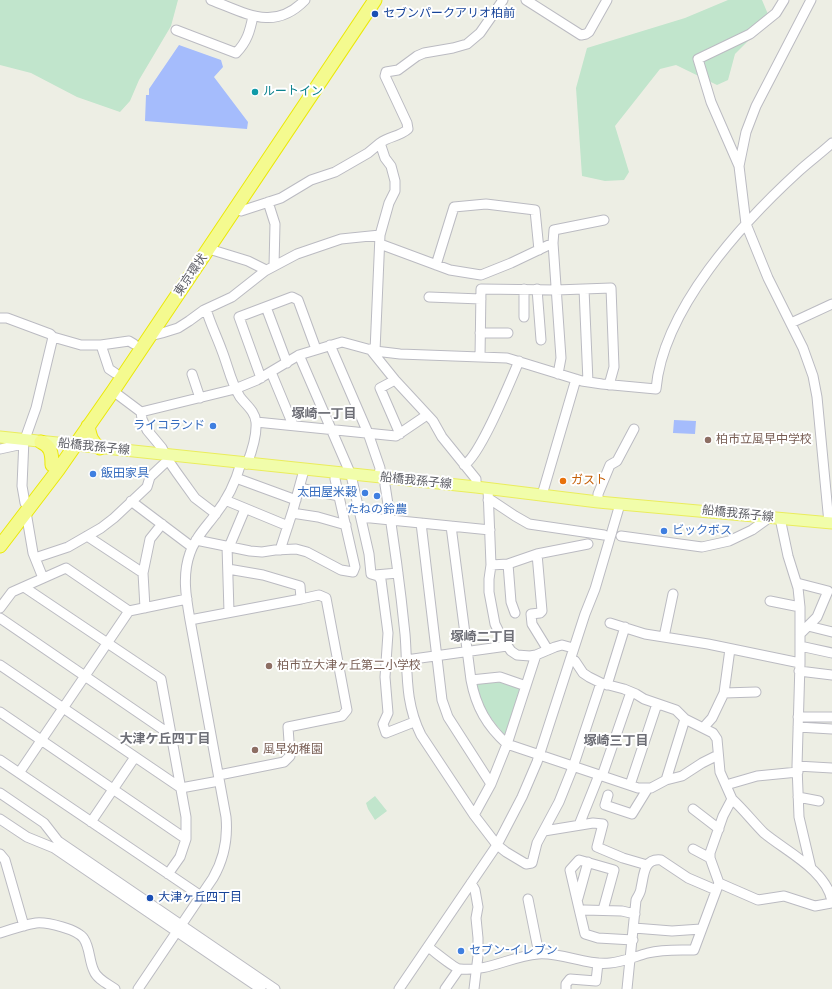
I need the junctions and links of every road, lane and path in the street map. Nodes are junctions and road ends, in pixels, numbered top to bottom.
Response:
1 (211, 0) edge
2 (305, 0) edge
3 (364, 0) edge
4 (375, 0) edge
5 (503, 0) edge
6 (526, 0) edge
7 (607, 0) edge
8 (784, 0) edge
9 (811, 0) edge
10 (253, 16) junction
11 (176, 30) dead end
12 (380, 143) junction
13 (832, 143) edge
14 (739, 166) junction
15 (268, 202) junction
16 (236, 208) junction
17 (604, 220) dead end
18 (746, 224) junction
19 (380, 235) junction
20 (553, 243) junction
21 (380, 244) junction
22 (209, 249) junction
23 (539, 250) junction
24 (436, 265) junction
25 (270, 268) junction
26 (524, 289) junction
27 (584, 289) junction
28 (537, 290) junction
29 (556, 290) junction
30 (429, 297) dead end
31 (481, 299) junction
32 (832, 304) edge
33 (266, 307) junction
34 (206, 309) junction
35 (524, 317) dead end
36 (0, 318) edge
37 (791, 323) junction
38 (480, 333) junction
39 (508, 333) dead end
40 (150, 336) junction
41 (53, 337) junction
42 (541, 340) dead end
43 (134, 344) junction
44 (101, 345) junction
45 (330, 345) junction
46 (316, 349) junction
47 (372, 350) junction
48 (299, 355) junction
49 (480, 357) junction
50 (519, 361) junction
51 (287, 362) junction
52 (271, 372) junction
53 (115, 373) junction
54 (192, 374) dead end
55 (558, 374) junction
56 (261, 378) junction
57 (576, 379) junction
58 (395, 380) junction
59 (588, 382) junction
60 (608, 385) junction
61 (235, 389) junction
62 (113, 392) junction
63 (200, 398) junction
64 (141, 412) junction
65 (427, 416) junction
66 (256, 422) junction
67 (293, 425) junction
68 (88, 426) junction
69 (634, 429) dead end
70 (331, 430) junction
71 (368, 433) junction
72 (400, 434) junction
73 (0, 437) edge
74 (24, 441) junction
75 (41, 442) junction
76 (71, 445) junction
77 (100, 448) junction
78 (0, 449) edge
79 (167, 457) junction
80 (244, 463) junction
81 (52, 465) junction
82 (464, 465) junction
83 (304, 470) junction
84 (336, 473) junction
85 (351, 475) junction
86 (236, 478) junction
87 (382, 478) junction
88 (476, 487) junction
89 (299, 488) junction
90 (488, 494) junction
91 (542, 495) junction
92 (339, 496) junction
93 (225, 500) junction
94 (296, 500) junction
95 (131, 501) junction
96 (598, 502) junction
97 (620, 504) junction
98 (25, 507) junction
99 (245, 509) junction
100 (292, 513) junction
101 (216, 514) junction
102 (361, 517) junction
103 (775, 518) junction
104 (390, 519) junction
105 (421, 523) junction
106 (831, 523) edge
107 (162, 524) junction
108 (346, 525) junction
109 (288, 526) junction
110 (451, 526) junction
111 (490, 530) junction
112 (604, 534) dead end
113 (0, 536) edge
114 (87, 536) junction
115 (621, 536) dead end
116 (194, 543) junction
117 (588, 544) dead end
118 (0, 546) edge
119 (228, 546) junction
120 (280, 550) junction
121 (536, 554) junction
122 (35, 558) junction
123 (508, 564) junction
124 (491, 565) junction
125 (228, 569) junction
126 (354, 571) junction
127 (143, 573) junction
128 (398, 573) junction
129 (373, 575) junction
130 (43, 578) junction
131 (797, 583) junction
132 (24, 587) junction
133 (673, 594) dead end
134 (187, 599) junction
135 (301, 599) junction
136 (770, 601) dead end
137 (800, 607) junction
138 (0, 608) edge
139 (145, 608) junction
140 (129, 611) junction
141 (229, 612) junction
142 (515, 613) dead end
143 (0, 618) edge
144 (190, 620) junction
145 (610, 622) dead end
146 (808, 626) junction
147 (625, 627) junction
148 (832, 632) edge
149 (800, 634) junction
150 (664, 637) junction
151 (107, 644) junction
152 (507, 646) junction
153 (800, 646) junction
154 (573, 648) junction
155 (730, 649) junction
156 (548, 650) junction
157 (468, 652) junction
158 (832, 653) edge
159 (536, 655) junction
160 (437, 656) junction
161 (406, 660) junction
162 (570, 660) junction
163 (0, 665) edge
164 (800, 667) junction
165 (832, 675) edge
166 (85, 677) junction
167 (472, 680) junction
168 (604, 684) junction
169 (526, 686) junction
170 (631, 692) junction
171 (756, 692) dead end
172 (724, 693) junction
173 (657, 704) junction
174 (63, 708) junction
175 (0, 712) edge
176 (798, 717) junction
177 (832, 717) edge
178 (686, 719) junction
179 (414, 722) junction
180 (798, 727) junction
181 (703, 728) junction
182 (832, 729) edge
183 (171, 735) junction
184 (41, 740) junction
185 (507, 744) junction
186 (539, 755) junction
187 (718, 755) junction
188 (135, 757) junction
189 (0, 760) edge
190 (573, 767) junction
191 (832, 768) edge
192 (798, 769) junction
193 (19, 773) junction
194 (600, 776) junction
195 (219, 778) junction
196 (666, 780) junction
197 (490, 784) junction
198 (726, 785) junction
199 (630, 786) junction
200 (180, 788) junction
201 (648, 788) junction
202 (113, 789) junction
203 (0, 793) edge
204 (608, 795) dead end
205 (798, 797) junction
206 (732, 799) junction
207 (819, 801) dead end
208 (694, 809) dead end
209 (474, 814) junction
210 (0, 819) edge
211 (91, 822) junction
212 (579, 825) junction
213 (719, 830) junction
214 (544, 831) junction
215 (186, 839) junction
216 (497, 845) junction
217 (693, 849) dead end
218 (0, 854) edge
219 (618, 856) junction
220 (710, 858) junction
221 (588, 862) junction
222 (647, 865) junction
223 (811, 868) junction
224 (614, 870) junction
225 (168, 874) junction
226 (471, 884) junction
227 (717, 886) junction
228 (201, 896) junction
229 (528, 899) dead end
230 (577, 900) junction
231 (832, 902) edge
232 (603, 910) junction
233 (580, 913) junction
234 (635, 914) junction
235 (24, 926) junction
236 (634, 928) junction
237 (180, 929) junction
238 (701, 929) junction
239 (0, 933) edge
240 (633, 940) junction
241 (428, 947) junction
242 (539, 954) junction
243 (631, 958) junction
244 (598, 962) junction
245 (458, 969) junction
246 (476, 969) junction
247 (114, 989) edge
248 (138, 989) edge
249 (261, 989) edge
250 (275, 989) edge
251 (399, 989) edge
252 (445, 989) edge
253 (474, 989) edge
254 (566, 989) edge
255 (628, 989) edge

1 - 10 street
2 - 10 street
3 - 43 highway, 東京環状
4 - 16 highway, 東京環状
5 - 12 street
6 - 7 street
8 - 14 street
9 - 14 street
10 - 11 street
12 - 15 street
12 - 19 street
13 - 18 street
14 - 18 street
15 - 16 street
15 - 25 street
16 - 22 highway, 東京環状
17 - 20 street
18 - 37 street
18 - 60 street
19 - 21 street
19 - 25 street
20 - 23 street
20 - 29 street
21 - 24 street
21 - 47 street
22 - 25 street
22 - 40 highway, 東京環状
23 - 24 street
23 - 24 street
25 - 34 street
26 - 28 street
26 - 31 street
26 - 35 street
27 - 29 street
27 - 59 street
27 - 60 street
28 - 29 street
28 - 42 street
29 - 55 street
30 - 31 street
31 - 38 street
32 - 37 street
33 - 46 street
33 - 51 street
33 - 56 street
34 - 40 street
34 - 61 street
36 - 41 street
37 - 106 street
38 - 39 street
38 - 49 street
40 - 62 highway, 東京環状
41 - 44 street
41 - 74 street
43 - 44 street
43 - 53 highway, 東京環状
44 - 53 street
45 - 46 street
45 - 47 street
45 - 71 street
46 - 48 street
47 - 49 street
47 - 58 street
48 - 51 street
48 - 70 street
49 - 50 street
50 - 55 street
50 - 82 street
51 - 52 street
52 - 56 street
52 - 67 street
53 - 76 highway, 東京環状
54 - 63 street
55 - 57 street
56 - 61 street
57 - 59 street
57 - 91 street
58 - 65 street
58 - 72 street
59 - 60 street
61 - 63 street
61 - 66 street
62 - 64 street
62 - 68 highway, 東京環状
63 - 64 street
64 - 79 street
65 - 72 street
65 - 82 street
66 - 67 street
66 - 80 street
67 - 70 street
68 - 76 highway, 東京環状
68 - 77 highway
69 - 96 street
70 - 71 street
70 - 85 street
71 - 72 street
71 - 87 street
73 - 74 main road, 船橋我孫子線
74 - 75 main road, 船橋我孫子線
74 - 78 street
74 - 98 street
75 - 76 main road, 船橋我孫子線
75 - 81 highway
76 - 77 main road, 船橋我孫子線
76 - 81 highway, 東京環状
76 - 98 highway, 東京環状
77 - 79 main road, 船橋我孫子線
79 - 80 main road, 船橋我孫子線
79 - 95 street
79 - 101 street
80 - 83 main road, 船橋我孫子線
80 - 86 street
81 - 98 highway, 東京環状
82 - 88 street
83 - 84 main road, 船橋我孫子線
83 - 89 street
84 - 85 main road, 船橋我孫子線
84 - 92 street
85 - 87 main road, 船橋我孫子線
85 - 102 street
86 - 93 street
86 - 94 street
87 - 88 main road, 船橋我孫子線
87 - 104 street
88 - 90 main road, 船橋我孫子線
89 - 92 street
89 - 94 street
90 - 91 main road, 船橋我孫子線
90 - 111 street
90 - 112 street
91 - 96 main road, 船橋我孫子線
92 - 108 street
93 - 99 street
93 - 101 street
94 - 100 street
95 - 107 street
95 - 114 street
96 - 97 main road, 船橋我孫子線
97 - 103 main road, 船橋我孫子線
97 - 154 street
98 - 113 highway, 東京環状
98 - 118 highway, 東京環状
98 - 122 street
99 - 109 street
99 - 119 street
100 - 108 street
100 - 109 street
101 - 116 street
102 - 104 street
102 - 129 street
103 - 106 main road, 船橋我孫子線
103 - 115 street
103 - 131 street
104 - 105 street
104 - 128 street
105 - 110 street
105 - 160 street
107 - 116 street
107 - 127 street
108 - 126 street
109 - 120 street
110 - 111 street
110 - 157 street
111 - 124 street
114 - 122 street
114 - 127 street
116 - 119 street
116 - 134 street
117 - 121 street
119 - 120 street
119 - 125 street
120 - 126 street
121 - 123 street
121 - 156 street
122 - 130 street
123 - 124 street
123 - 142 street
124 - 152 street
125 - 135 street
125 - 141 street
126 - 129 street
127 - 139 street
128 - 129 street
128 - 161 street
129 - 179 street
130 - 132 street
130 - 140 street
131 - 137 street
131 - 146 street
132 - 138 street
132 - 151 street
133 - 150 street
134 - 139 street
134 - 144 street
135 - 141 street
135 - 195 street
136 - 137 street
137 - 149 street
139 - 140 street
140 - 151 street
141 - 144 street
143 - 166 street
144 - 195 street
145 - 147 street
146 - 148 street
146 - 149 street
147 - 150 street
147 - 168 street
149 - 153 street
150 - 155 street
151 - 166 street
151 - 183 street
152 - 157 street
152 - 159 street
153 - 158 street
153 - 164 street
154 - 156 street
154 - 162 street
155 - 164 street
155 - 172 street
156 - 159 street
157 - 160 street
157 - 167 street
159 - 169 street
160 - 161 street
160 - 197 street
161 - 179 street
162 - 168 street
162 - 186 street
163 - 174 street
164 - 165 street
164 - 176 street
166 - 174 street
166 - 183 street
167 - 169 street
167 - 185 street
168 - 170 street
168 - 190 street
169 - 185 street
170 - 173 street
170 - 194 street
171 - 172 street
172 - 181 street
173 - 178 street
173 - 199 street
174 - 184 street
174 - 188 street
175 - 184 street
176 - 177 street
176 - 180 street
178 - 181 street
178 - 196 street
179 - 209 street
180 - 182 street
180 - 192 street
181 - 187 street
183 - 200 street
184 - 193 street
184 - 202 street
185 - 186 street
185 - 197 street
186 - 190 street
186 - 216 street
187 - 196 street
187 - 198 street
188 - 200 street
188 - 202 street
189 - 193 street
190 - 194 street
190 - 214 street
191 - 192 street
192 - 198 street
192 - 205 street
193 - 211 street
194 - 199 street
194 - 212 street
195 - 200 street
195 - 228 street
196 - 201 street
197 - 209 street
198 - 206 street
199 - 201 street
200 - 215 street
201 - 204 street
202 - 211 street
202 - 215 street
203 - 237 street
205 - 207 street
205 - 223 street
206 - 213 street
206 - 223 street
208 - 213 street
209 - 216 street
210 - 237 street
211 - 225 street
212 - 214 street
212 - 219 street
213 - 220 street
214 - 216 street
215 - 225 street
216 - 226 street
217 - 220 street
218 - 235 street
219 - 222 street
219 - 224 street
220 - 227 street
221 - 224 street
221 - 230 street
221 - 230 street
222 - 227 street
222 - 234 street
223 - 231 street
224 - 232 street
225 - 228 street
226 - 241 street
226 - 246 street
227 - 231 street
227 - 238 street
228 - 237 street
229 - 242 street
230 - 233 street
232 - 233 street
232 - 234 street
233 - 240 street
234 - 236 street
235 - 239 street
235 - 247 street
236 - 238 street
236 - 240 street
237 - 248 street
237 - 249 street
237 - 250 street
238 - 243 street
240 - 243 street
241 - 245 street
241 - 251 street
242 - 244 street
242 - 246 street
243 - 244 street
243 - 255 street
244 - 254 street
245 - 246 street
245 - 252 street
246 - 253 street

